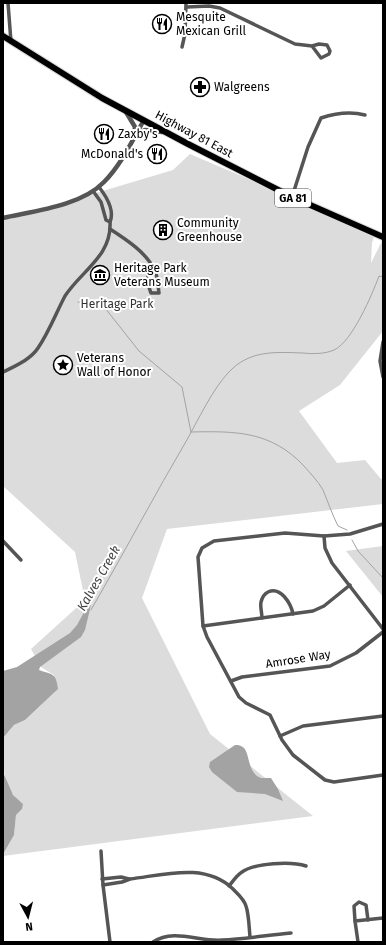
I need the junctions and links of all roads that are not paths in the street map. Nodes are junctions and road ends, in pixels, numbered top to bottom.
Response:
1 (8, 3) edge
2 (186, 5) edge
3 (3, 36) edge
4 (12, 42) junction
5 (312, 46) junction
6 (182, 47) dead end
7 (124, 109) junction
8 (365, 115) dead end
9 (144, 120) junction
10 (169, 134) junction
11 (134, 138) junction
12 (99, 187) junction
13 (93, 191) junction
14 (106, 197) junction
15 (292, 197) junction
16 (100, 201) junction
17 (3, 218) edge
18 (110, 222) junction
19 (110, 229) junction
20 (383, 237) edge
21 (152, 268) junction
22 (159, 293) junction
23 (160, 298) dead end
24 (383, 342) edge
25 (3, 372) edge
26 (383, 377) edge
27 (383, 524) edge
28 (324, 536) junction
29 (3, 541) edge
30 (21, 560) dead end
31 (350, 586) junction
32 (293, 614) junction
33 (262, 618) junction
34 (203, 626) junction
35 (383, 629) edge
36 (383, 632) edge
37 (231, 681) junction
38 (383, 716) edge
39 (280, 736) junction
40 (383, 776) edge
41 (101, 851) dead end
42 (306, 866) dead end
43 (102, 879) junction
44 (130, 879) junction
45 (103, 885) junction
46 (229, 886) junction
47 (383, 918) edge
48 (368, 920) junction
49 (355, 921) junction
50 (291, 933) dead end
51 (250, 937) junction
52 (110, 942) edge
53 (153, 942) edge
54 (358, 942) edge

1 - 4 street
2 - 5 street
2 - 6 street
3 - 4 main road, Highway 81 East / GA 81
4 - 7 main road, Highway 81 East / GA 81
5 - 5 street
7 - 9 main road, Highway 81 East / GA 81
7 - 11 street
8 - 15 street
9 - 10 main road, Highway 81 East / GA 81
9 - 11 street
10 - 11 street
10 - 15 main road, Highway 81 East / GA 81
11 - 12 street
12 - 13 street
12 - 14 street
13 - 16 street
13 - 17 street
14 - 16 street
14 - 18 street
15 - 20 main road, Highway 81 East / GA 81
16 - 18 street
18 - 19 street
19 - 21 street
19 - 25 street
21 - 22 street
21 - 22 street
22 - 23 street
24 - 26 street
27 - 28 street
28 - 31 street
28 - 34 street
29 - 30 street
31 - 32 street
31 - 35 street
32 - 33 street
32 - 33 street
33 - 34 street
34 - 37 street
36 - 37 street, Amrose Way
37 - 39 street
38 - 39 street
39 - 40 street
41 - 43 street
42 - 46 street
43 - 44 street
43 - 45 street
44 - 45 street
44 - 46 street
45 - 52 street
46 - 51 street
47 - 48 street
48 - 49 street
48 - 49 street
49 - 54 street
50 - 51 street
51 - 53 street

